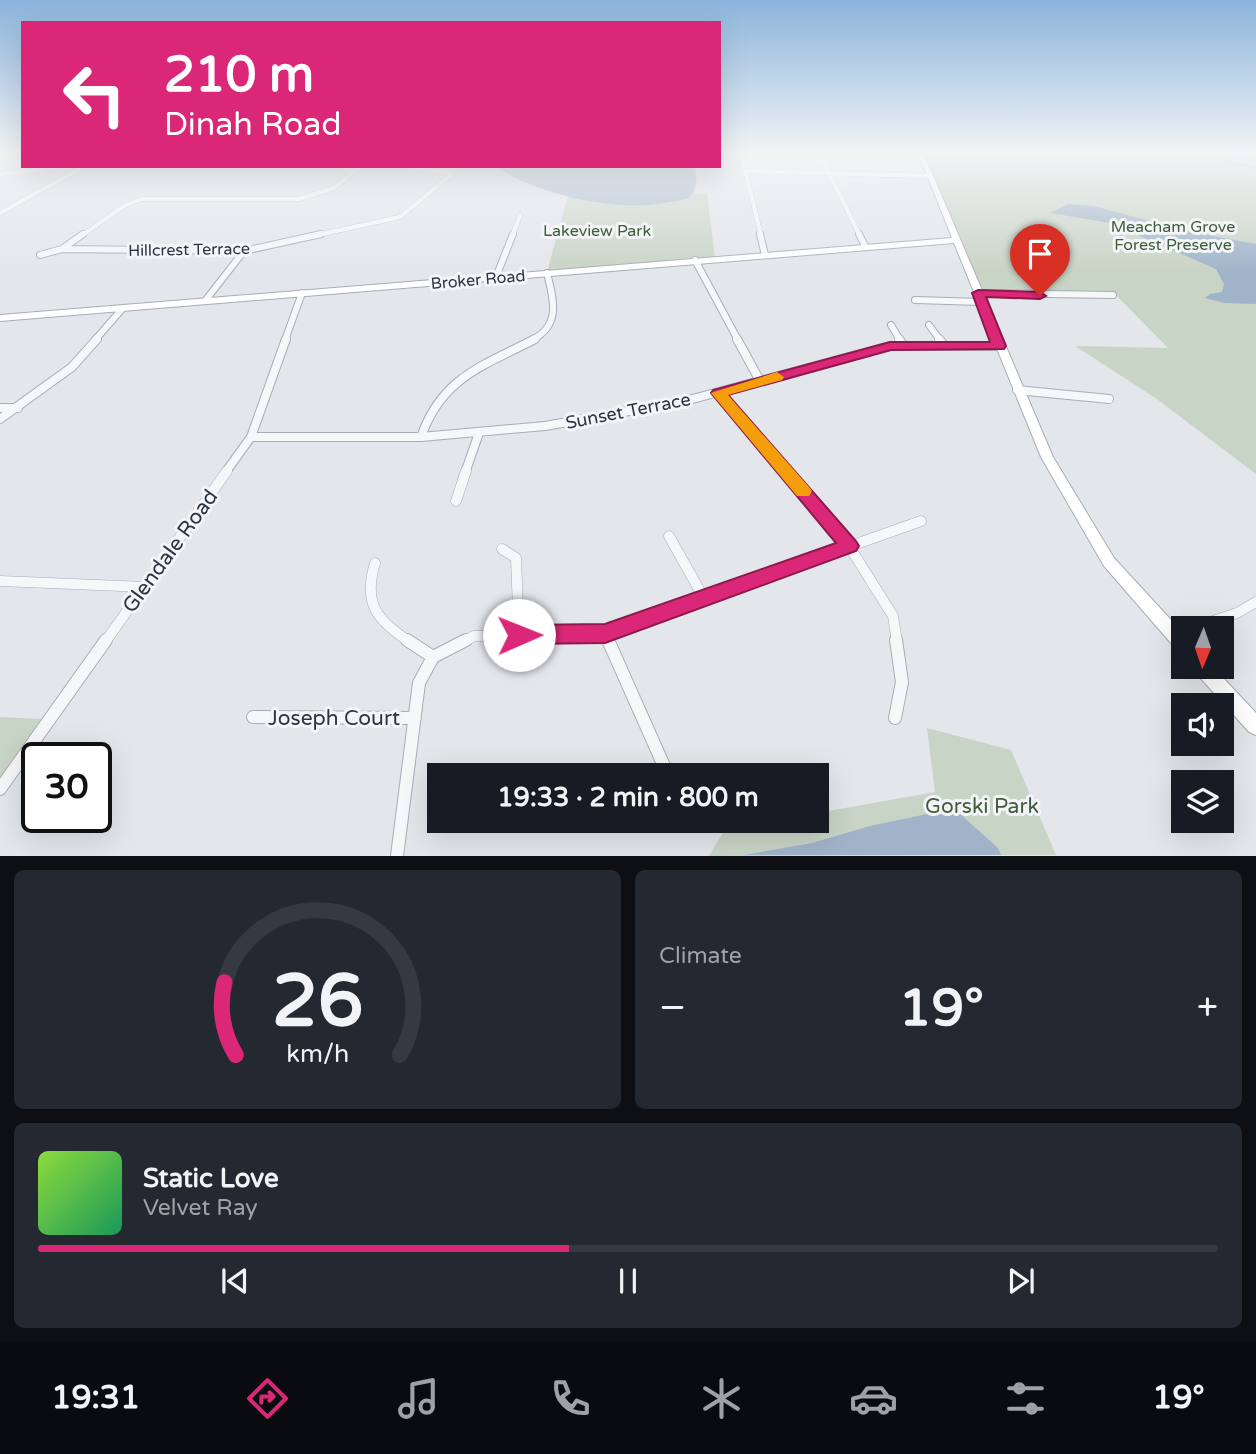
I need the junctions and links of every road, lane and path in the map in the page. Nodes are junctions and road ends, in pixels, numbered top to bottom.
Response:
1 (36, 193) edge
2 (318, 193) edge
3 (430, 193) edge
4 (750, 193) edge
5 (838, 193) edge
6 (936, 193) edge
7 (0, 213) edge
8 (520, 216) dead end
9 (955, 240) junction
10 (865, 246) junction
11 (62, 249) junction
12 (244, 251) junction
13 (40, 255) dead end
14 (765, 255) junction
15 (695, 260) junction
16 (548, 273) junction
17 (496, 277) junction
18 (302, 293) junction
19 (1113, 295) dead end
20 (979, 298) junction
21 (915, 300) dead end
22 (205, 301) junction
23 (123, 308) junction
24 (0, 317) edge
25 (929, 325) dead end
26 (891, 326) dead end
27 (943, 344) junction
28 (903, 345) junction
29 (999, 346) junction
30 (760, 382) junction
31 (1017, 390) junction
32 (719, 393) junction
33 (1109, 399) dead end
34 (0, 408) edge
35 (19, 408) junction
36 (0, 419) edge
37 (479, 433) junction
38 (251, 437) junction
39 (421, 437) junction
40 (456, 501) dead end
41 (921, 521) dead end
42 (668, 536) dead end
43 (849, 546) junction
44 (502, 549) dead end
45 (375, 563) dead end
46 (0, 581) edge
47 (146, 587) junction
48 (705, 600) junction
49 (1256, 602) edge
50 (1228, 616) edge
51 (1171, 627) edge
52 (605, 633) junction
53 (519, 635) junction
54 (433, 657) junction
55 (1213, 679) edge
56 (253, 718) dead end
57 (415, 718) junction
58 (895, 718) dead end
59 (1256, 726) edge
60 (663, 763) edge
61 (0, 789) edge
62 (397, 856) edge

1 - 7 street
2 - 11 street
3 - 12 street, Hillcrest Terrace
4 - 14 street
5 - 10 street
6 - 9 street
8 - 17 street
9 - 10 street, Broker Road
9 - 20 street
10 - 14 street, Broker Road
11 - 12 street, Hillcrest Terrace
11 - 13 street
12 - 22 street
14 - 15 street, Broker Road
15 - 16 street, Broker Road
15 - 30 street
16 - 17 street, Broker Road
16 - 39 street
17 - 18 street, Broker Road
18 - 22 street, Broker Road
18 - 38 street, Glendale Road
19 - 20 street
20 - 21 street
20 - 29 street
22 - 23 street, Broker Road
23 - 24 street, Broker Road
23 - 35 street
25 - 27 street
26 - 28 street
27 - 28 street, Sunset Terrace
27 - 29 street, Sunset Terrace
28 - 30 street, Sunset Terrace
29 - 31 street
30 - 32 street, Sunset Terrace
31 - 33 street
31 - 51 street
32 - 37 street, Sunset Terrace
32 - 43 street
34 - 35 street
35 - 36 street
37 - 39 street, Sunset Terrace
37 - 40 street
38 - 39 street, Sunset Terrace
38 - 47 street, Glendale Road
41 - 43 street
42 - 48 street
43 - 48 street
43 - 58 street
44 - 53 street
45 - 54 street
46 - 47 street
47 - 61 street, Glendale Road
48 - 52 street
49 - 50 street
52 - 53 street
52 - 60 street
53 - 54 street
54 - 57 street
55 - 59 street
56 - 57 street, Joseph Court
57 - 62 street

